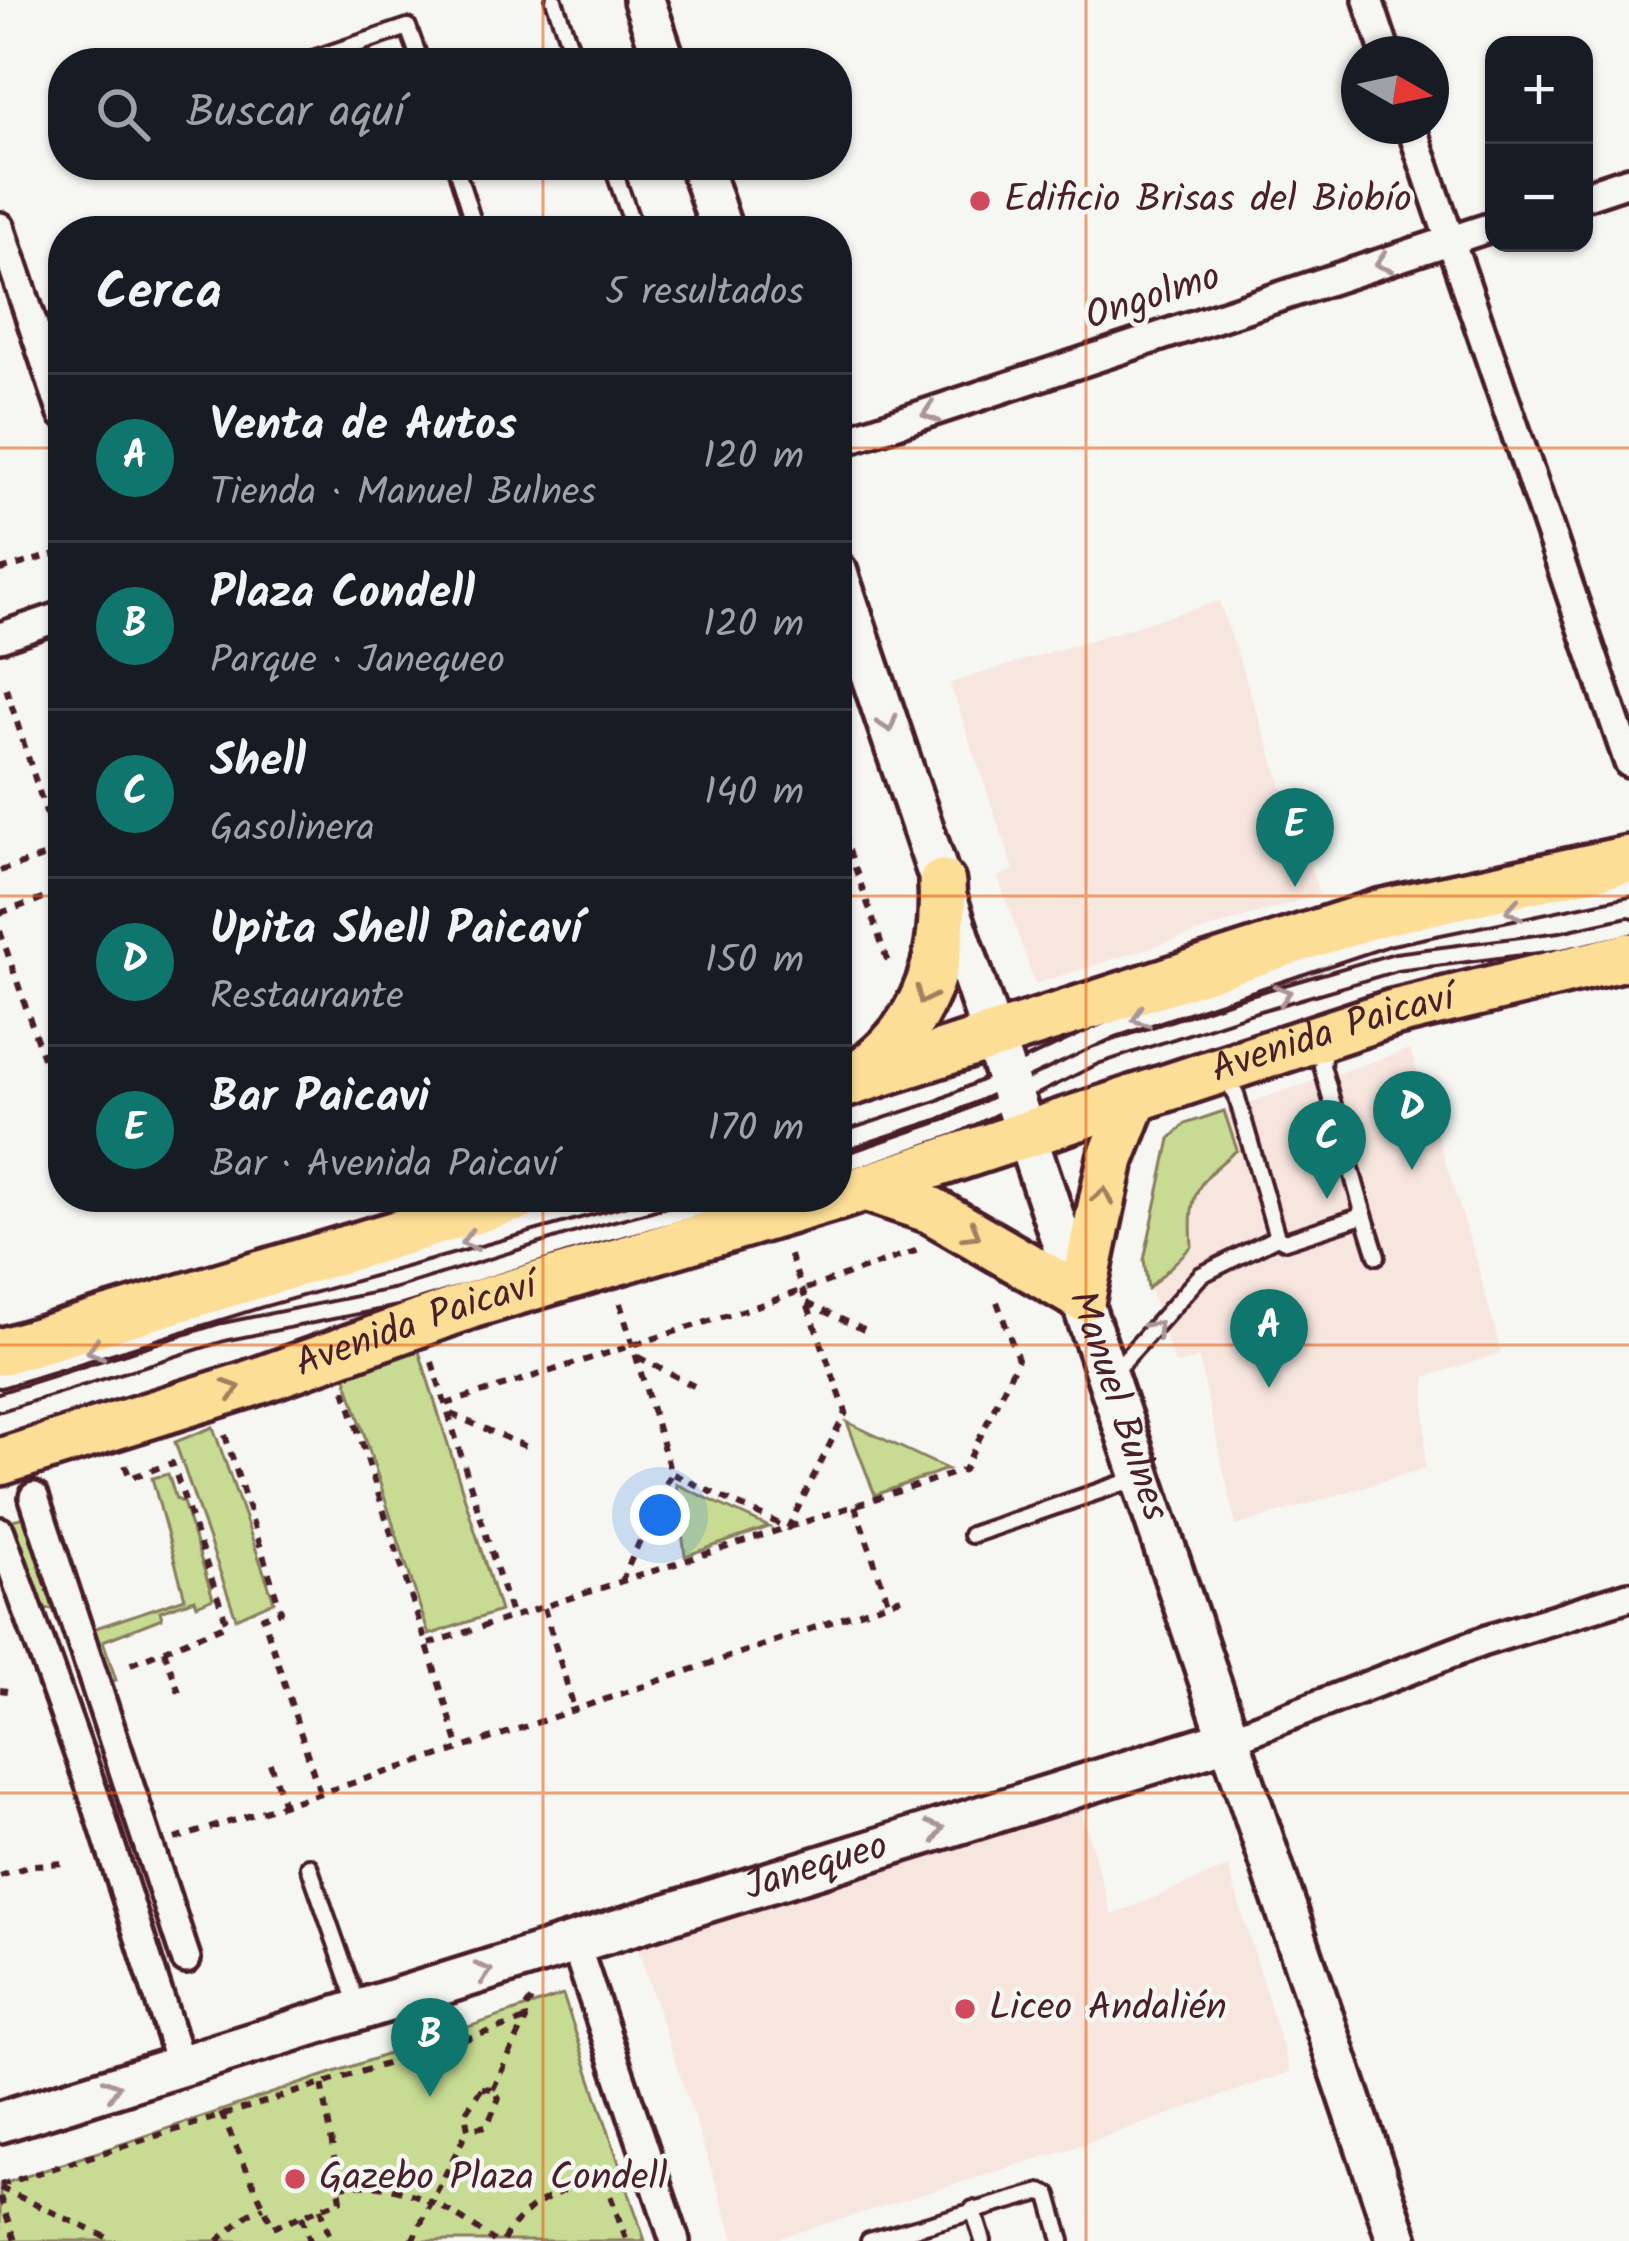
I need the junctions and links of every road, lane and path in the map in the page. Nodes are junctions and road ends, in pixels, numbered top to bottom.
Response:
1 (554, 0) edge
2 (644, 0) edge
3 (1368, 0) edge
4 (1381, 36) edge
5 (346, 48) edge
6 (416, 48) edge
7 (571, 48) edge
8 (660, 48) edge
9 (1417, 144) edge
10 (460, 180) edge
11 (617, 180) edge
12 (705, 180) edge
13 (1629, 181) edge
14 (1593, 193) edge
15 (471, 216) edge
16 (630, 216) edge
17 (717, 216) edge
18 (0, 227) edge
19 (1485, 229) edge
20 (1450, 241) junction
21 (48, 369) edge
22 (852, 438) edge
23 (48, 556) edge
24 (0, 570) edge
25 (852, 618) edge
26 (48, 621) edge
27 (0, 637) edge
28 (6, 688) dead end
29 (1629, 764) edge
30 (48, 820) edge
31 (48, 855) edge
32 (852, 859) edge
33 (1629, 859) edge
34 (0, 871) edge
35 (942, 883) junction
36 (1629, 887) edge
37 (48, 897) edge
38 (0, 913) edge
39 (1629, 926) edge
40 (0, 931) edge
41 (1629, 956) edge
42 (895, 983) dead end
43 (1324, 1051) junction
44 (48, 1072) edge
45 (852, 1075) edge
46 (1227, 1083) junction
47 (852, 1086) edge
48 (1009, 1086) junction
49 (1135, 1098) junction
50 (1259, 1107) dead end
51 (1242, 1113) junction
52 (852, 1138) edge
53 (1269, 1141) dead end
54 (1251, 1146) junction
55 (1279, 1173) dead end
56 (1260, 1178) junction
57 (852, 1182) edge
58 (852, 1189) edge
59 (1287, 1204) dead end
60 (1362, 1208) junction
61 (1269, 1209) junction
62 (569, 1212) edge
63 (681, 1212) edge
64 (765, 1212) edge
65 (407, 1213) edge
66 (1277, 1237) junction
67 (784, 1238) dead end
68 (941, 1243) dead end
69 (1376, 1256) dead end
70 (380, 1266) junction
71 (989, 1279) dead end
72 (208, 1288) junction
73 (802, 1290) junction
74 (617, 1292) dead end
75 (1082, 1298) junction
76 (807, 1303) junction
77 (866, 1331) dead end
78 (634, 1346) junction
79 (0, 1352) edge
80 (429, 1353) dead end
81 (638, 1357) junction
82 (0, 1379) edge
83 (1107, 1379) junction
84 (342, 1381) dead end
85 (694, 1386) dead end
86 (0, 1402) edge
87 (446, 1404) junction
88 (451, 1414) junction
89 (220, 1420) dead end
90 (527, 1448) dead end
91 (0, 1462) edge
92 (124, 1462) dead end
93 (671, 1473) junction
94 (1140, 1478) junction
95 (34, 1497) dead end
96 (855, 1506) junction
97 (788, 1528) junction
98 (0, 1532) edge
99 (971, 1535) dead end
100 (622, 1582) junction
101 (1629, 1596) edge
102 (901, 1598) dead end
103 (889, 1604) junction
104 (544, 1608) junction
105 (512, 1618) junction
106 (429, 1644) junction
107 (164, 1650) junction
108 (126, 1666) dead end
109 (180, 1695) dead end
110 (575, 1711) junction
111 (1227, 1740) junction
112 (460, 1749) junction
113 (270, 1763) dead end
114 (320, 1793) junction
115 (284, 1805) junction
116 (150, 1847) junction
117 (66, 1863) dead end
118 (309, 1866) dead end
119 (0, 1876) edge
120 (575, 1943) junction
121 (187, 1958) dead end
122 (537, 1993) dead end
123 (360, 2010) junction
124 (526, 2020) junction
125 (181, 2066) junction
126 (322, 2082) junction
127 (493, 2089) junction
128 (221, 2113) junction
129 (0, 2122) edge
130 (468, 2129) junction
131 (339, 2186) junction
132 (0, 2190) edge
133 (431, 2202) junction
134 (264, 2207) junction
135 (322, 2208) junction
136 (973, 2209) junction
137 (302, 2216) junction
138 (16, 2241) edge
139 (115, 2241) edge
140 (218, 2241) edge
141 (310, 2241) edge
142 (331, 2241) edge
143 (412, 2241) edge
144 (494, 2241) edge
145 (503, 2241) edge
146 (627, 2241) edge
147 (675, 2241) edge
148 (869, 2241) edge
149 (983, 2241) edge
150 (1062, 2241) edge
151 (1398, 2241) edge

1 - 7 lane
2 - 8 main road
3 - 4 street
5 - 6 lane
9 - 20 street
10 - 15 lane
11 - 16 lane
12 - 17 main road
13 - 14 street
18 - 21 street
19 - 20 street, Ongolmo
20 -> 22 street, Ongolmo
20 - 29 street
23 - 24 path
25 -> 35 main road, Manuel Bulnes
26 - 27 street
28 - 30 path
31 - 34 path
32 - 42 path
33 - 48 main road, Avenida Paicaví
35 -> 45 main road
35 - 48 main road, Manuel Bulnes
36 -> 48 lane
37 - 38 path
48 -> 39 lane
40 - 44 path
41 - 43 main road, Avenida Paicaví
43 - 46 main road, Avenida Paicaví
43 - 60 lane
46 - 49 main road, Avenida Paicaví
46 - 51 lane
47 - 48 main road, Avenida Paicaví
48 - 49 main road, Avenida Paicaví
48 - 52 lane
48 - 57 main road, Avenida Paicaví
48 - 75 main road, Manuel Bulnes
75 -> 49 main road
50 - 51 lane
51 - 54 lane
53 - 54 lane
54 - 56 lane
55 - 56 lane
56 - 61 lane
58 -> 75 main road
59 - 61 lane
60 - 66 lane
60 - 69 lane
61 - 66 lane
62 -> 70 lane
63 - 86 lane
91 -> 64 main road, Avenida Paicaví
65 - 72 main road
83 -> 66 lane
67 - 73 path
68 - 73 path
70 - 72 lane
70 -> 82 lane
71 - 96 path
72 - 79 main road
73 - 76 path
73 - 78 path
74 - 78 path
75 - 83 main road, Manuel Bulnes
76 - 77 path
76 - 97 path
78 - 81 path
78 - 87 path
80 - 87 path
81 - 85 path
81 - 93 path
83 - 94 main road, Manuel Bulnes
84 - 106 path
87 - 88 path
88 - 90 path
88 - 105 path
89 - 114 path
92 - 107 path
93 - 97 path
93 - 100 path
94 - 99 lane
94 - 111 main road, Manuel Bulnes
95 - 116 street
96 - 97 path
96 - 103 path
97 - 100 path
98 - 125 street
100 - 104 path
101 - 111 street, Janequeo
102 - 103 path
103 - 110 path
104 - 105 path
104 - 110 path
105 - 106 path
106 - 112 path
107 - 108 path
107 - 109 path
110 - 112 path
120 -> 111 main road, Janequeo
111 - 151 main road, Manuel Bulnes
112 - 114 path
113 - 115 path
114 - 115 path
115 - 116 path
116 - 121 street
117 - 119 path
118 - 123 lane
123 -> 120 main road, Janequeo
120 - 147 street
122 - 124 path
123 - 125 main road, Janequeo
124 - 126 path
124 - 127 path
129 -> 125 main road, Janequeo
126 - 128 path
126 - 131 path
127 - 130 path
127 - 130 path
128 - 132 path
128 - 134 path
130 - 133 path
131 - 133 path
131 - 135 path
132 - 138 path
132 - 139 path
133 - 143 path
133 - 144 path
134 - 137 path
134 - 140 path
135 - 137 path
135 - 142 path
136 - 148 lane
136 - 149 lane
136 - 150 lane
137 - 141 path
145 - 146 path

